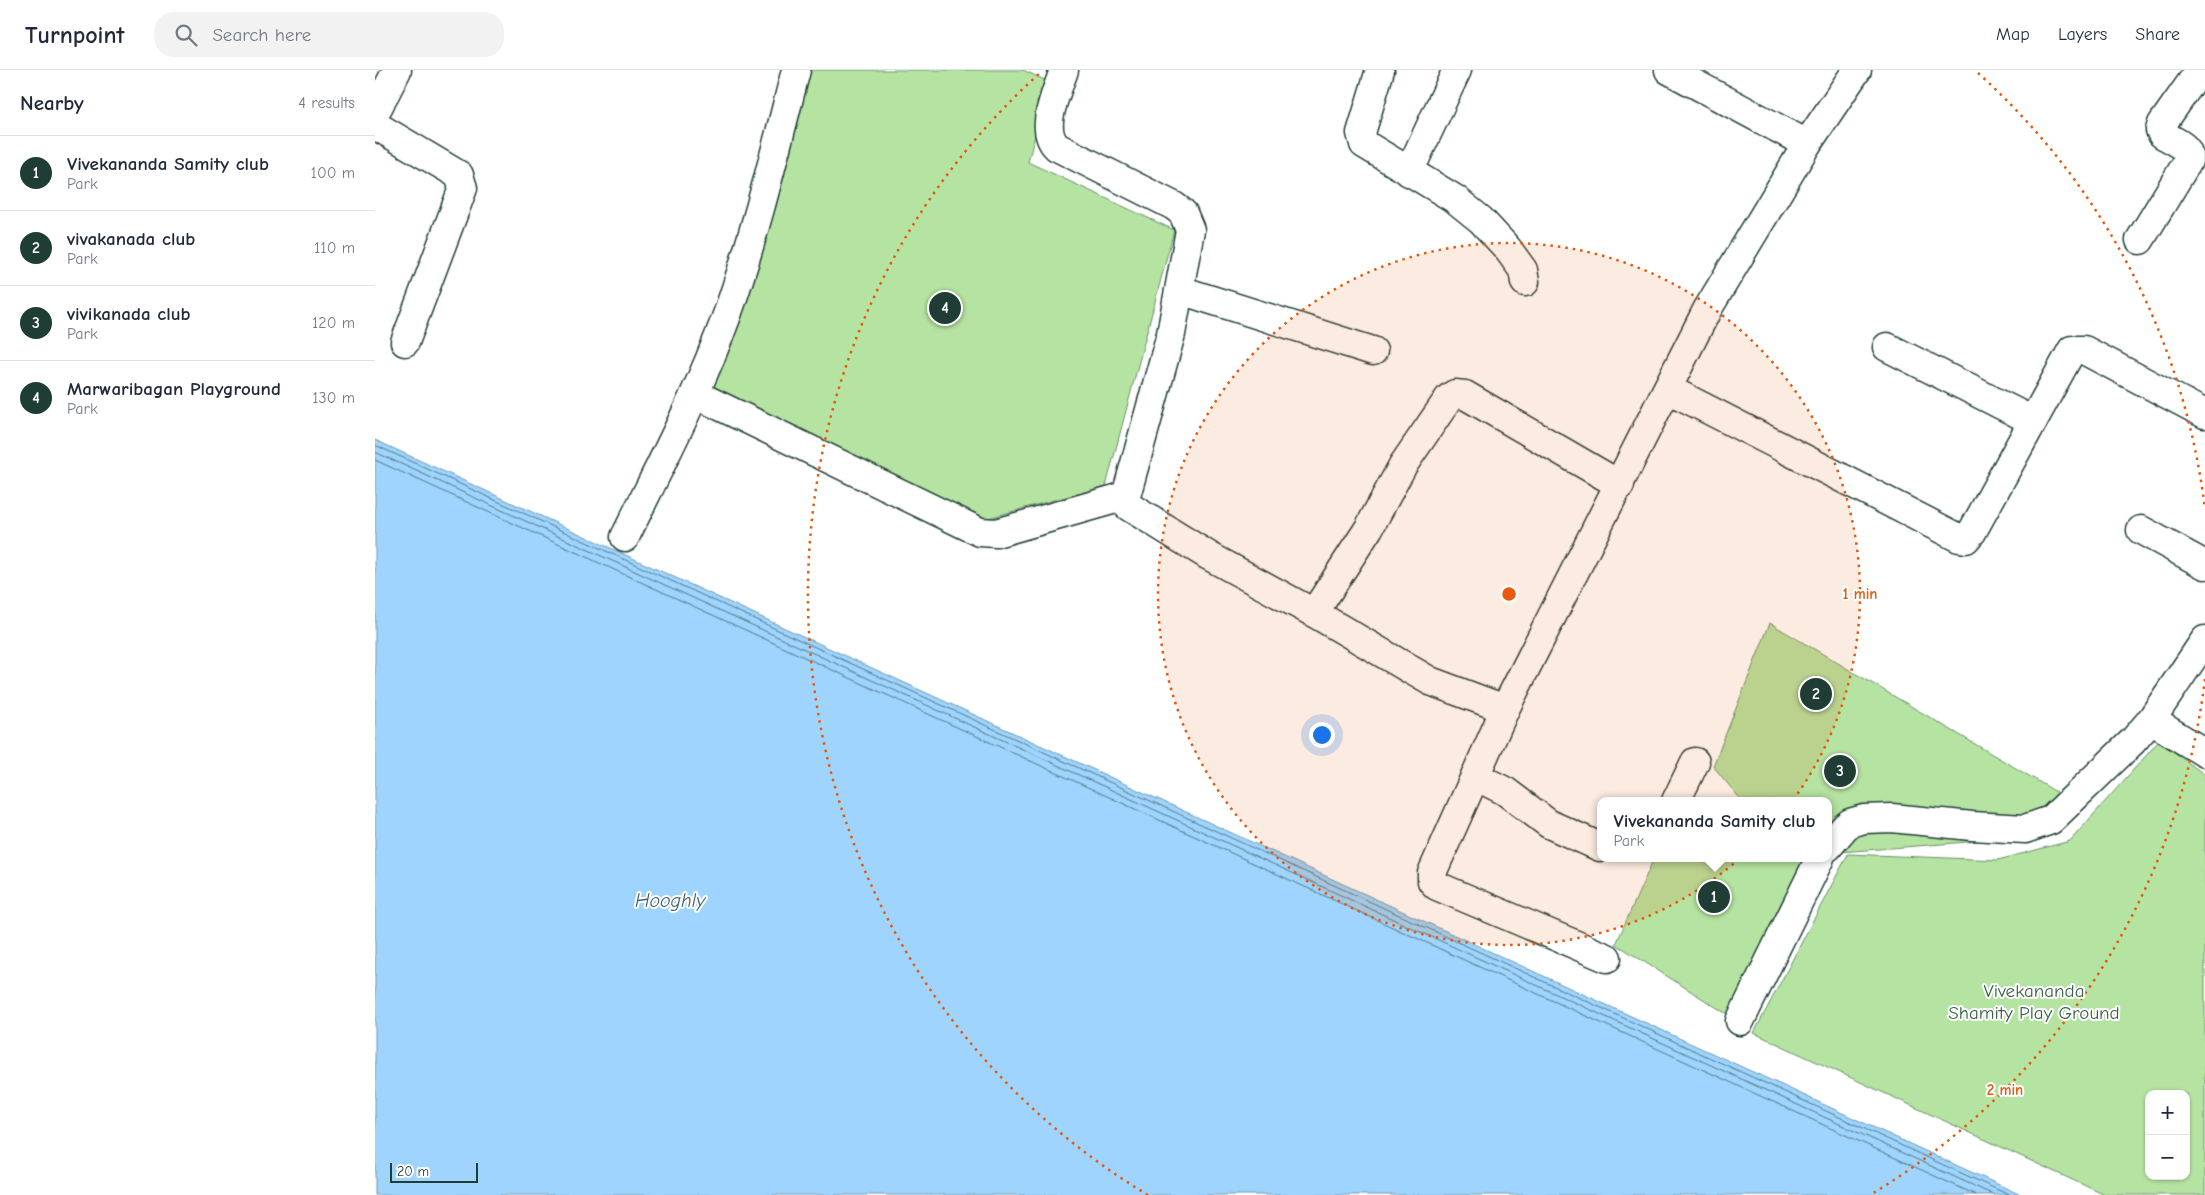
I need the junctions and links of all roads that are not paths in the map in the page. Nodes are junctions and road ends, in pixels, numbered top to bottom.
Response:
1 (397, 70) edge
2 (796, 70) edge
3 (1064, 70) edge
4 (1380, 70) edge
5 (1457, 70) edge
6 (1669, 70) edge
7 (1857, 70) edge
8 (2200, 70) edge
9 (375, 112) edge
10 (375, 126) edge
11 (1807, 144) junction
12 (1409, 172) junction
13 (2140, 240) dead end
14 (1525, 282) dead end
15 (1180, 290) junction
16 (405, 342) dead end
17 (1887, 347) dead end
18 (1373, 351) dead end
19 (1668, 389) junction
20 (695, 394) junction
21 (2205, 414) edge
22 (2033, 420) junction
23 (1619, 485) junction
24 (1126, 496) junction
25 (2141, 530) dead end
26 (625, 537) dead end
27 (2205, 565) edge
28 (1314, 613) junction
29 (2205, 640) edge
30 (1505, 709) junction
31 (2151, 720) junction
32 (2205, 753) edge
33 (1695, 762) dead end
34 (1475, 776) junction
35 (1678, 797) edge
36 (1832, 842) edge
37 (1597, 846) edge
38 (1818, 862) edge
39 (1607, 958) dead end
40 (1740, 1021) dead end

1 - 9 street
2 - 20 street
3 - 15 street
4 - 12 street
5 - 12 street
6 - 11 street
7 - 11 street
8 - 13 street
10 - 16 street
11 - 19 street
12 - 14 street
15 - 18 street
15 - 24 street
17 - 22 street
19 - 22 street
19 - 23 street
20 - 24 street
20 - 26 street
21 - 22 street
23 - 28 street
23 - 30 street
24 - 28 street
25 - 27 street
28 - 30 street
29 - 31 street
30 - 34 street
31 - 32 street
31 - 36 street
33 - 35 street
34 - 37 street
34 - 39 street
38 - 40 street

